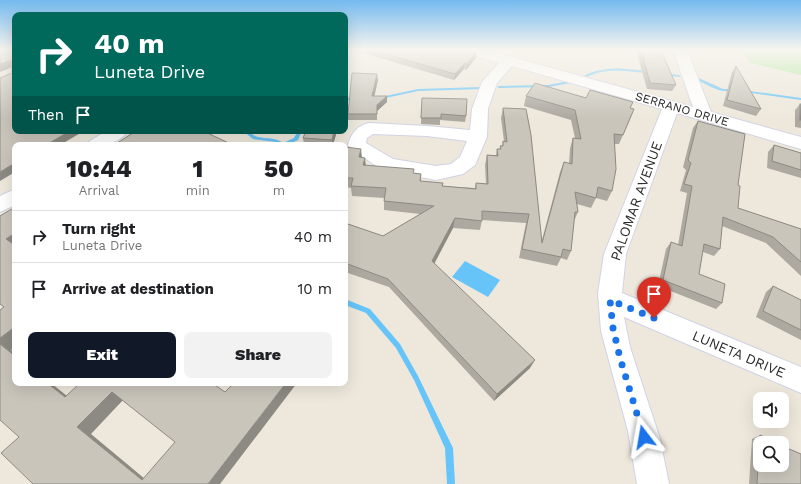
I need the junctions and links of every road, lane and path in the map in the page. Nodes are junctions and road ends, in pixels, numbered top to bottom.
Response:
1 (499, 73) edge
2 (551, 73) edge
3 (688, 73) edge
4 (671, 106) junction
5 (704, 115) junction
6 (114, 134) edge
7 (478, 136) junction
8 (101, 142) edge
9 (801, 143) edge
10 (12, 198) edge
11 (0, 205) edge
12 (610, 300) junction
13 (801, 380) edge
14 (653, 484) edge

1 - 7 street
2 - 4 street, SERRANO DRIVE
3 - 5 street
4 - 5 street, SERRANO DRIVE
4 - 12 street, PALOMAR AVENUE
5 - 9 street, SERRANO DRIVE
6 - 8 street
7 - 7 street
10 - 11 street
12 - 13 street, LUNETA DRIVE
12 - 14 street, PALOMAR AVENUE

